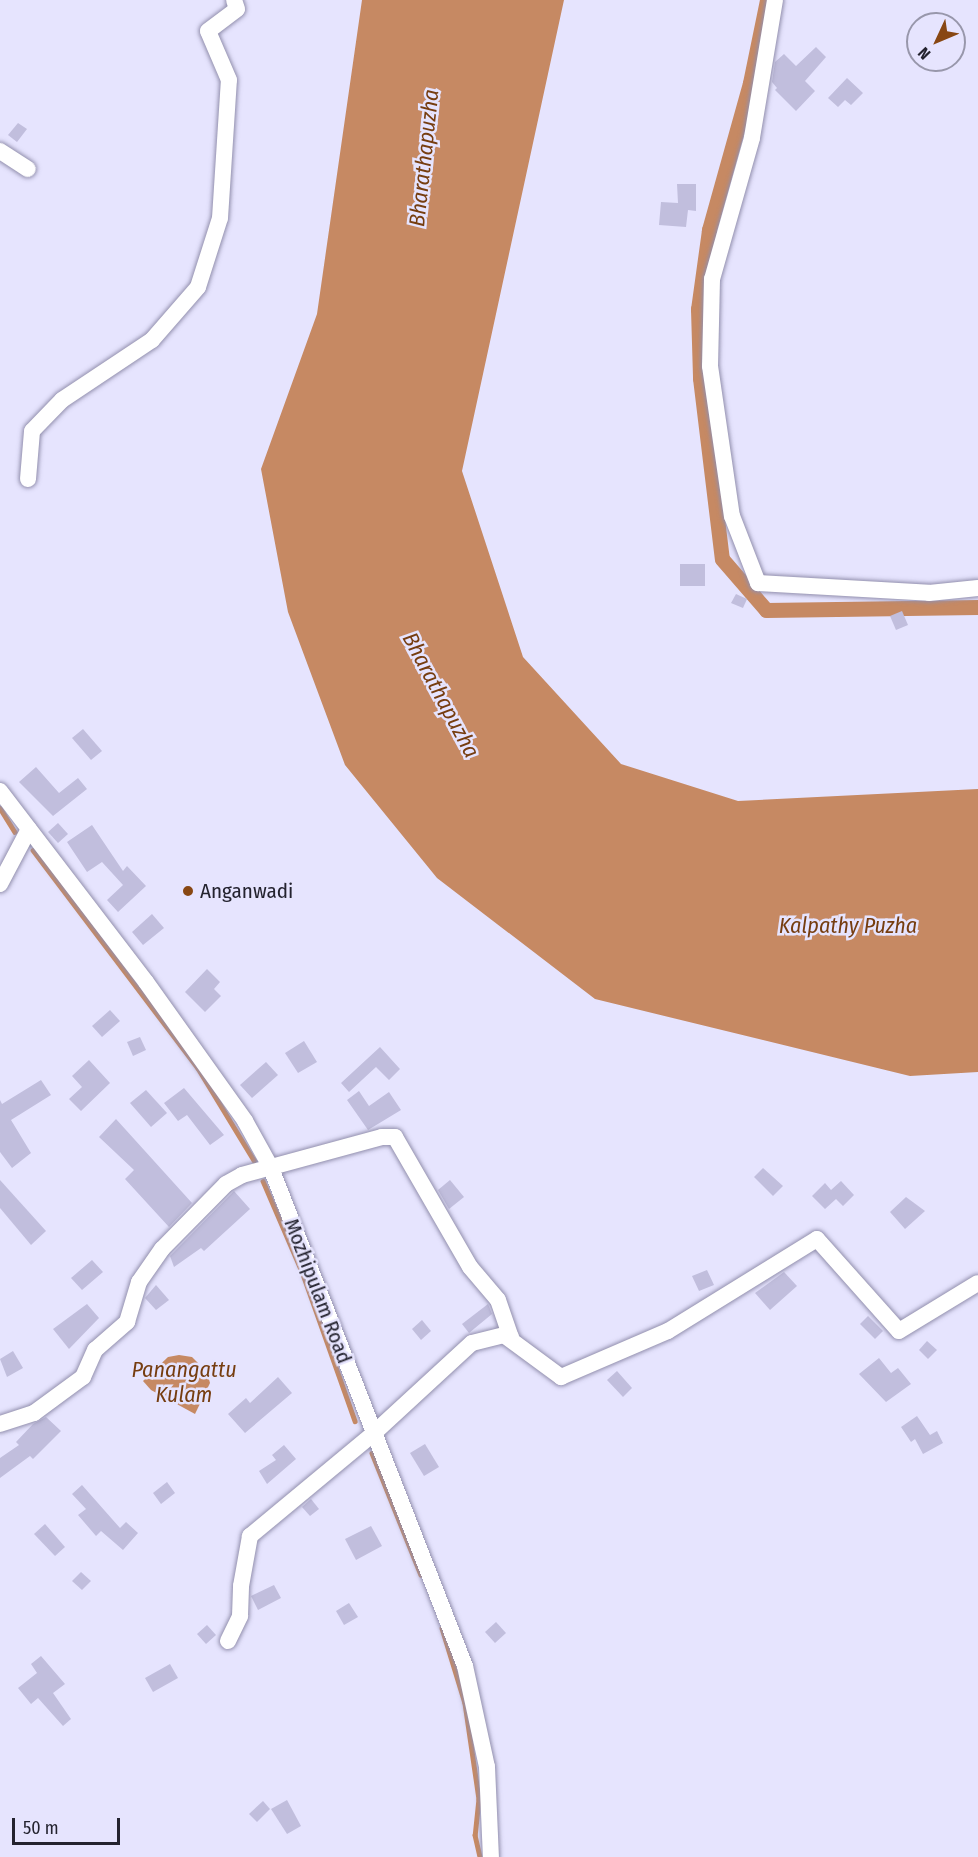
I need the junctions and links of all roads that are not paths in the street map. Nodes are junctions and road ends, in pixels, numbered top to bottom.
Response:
1 (234, 0) edge
2 (775, 0) edge
3 (0, 151) edge
4 (28, 169) dead end
5 (28, 479) dead end
6 (978, 588) edge
7 (0, 791) edge
8 (29, 829) junction
9 (0, 884) edge
10 (270, 1167) junction
11 (978, 1283) edge
12 (504, 1335) junction
13 (0, 1424) edge
14 (374, 1430) junction
15 (228, 1641) dead end
16 (491, 1857) edge

1 - 5 street
2 - 6 street
3 - 4 street
7 - 8 street, Mozhipulam Road
8 - 9 street
8 - 10 street, Mozhipulam Road
10 - 12 street
10 - 13 street
10 - 14 street, Mozhipulam Road
11 - 12 street
12 - 14 street
14 - 15 street
14 - 16 street, Mozhipulam Road

